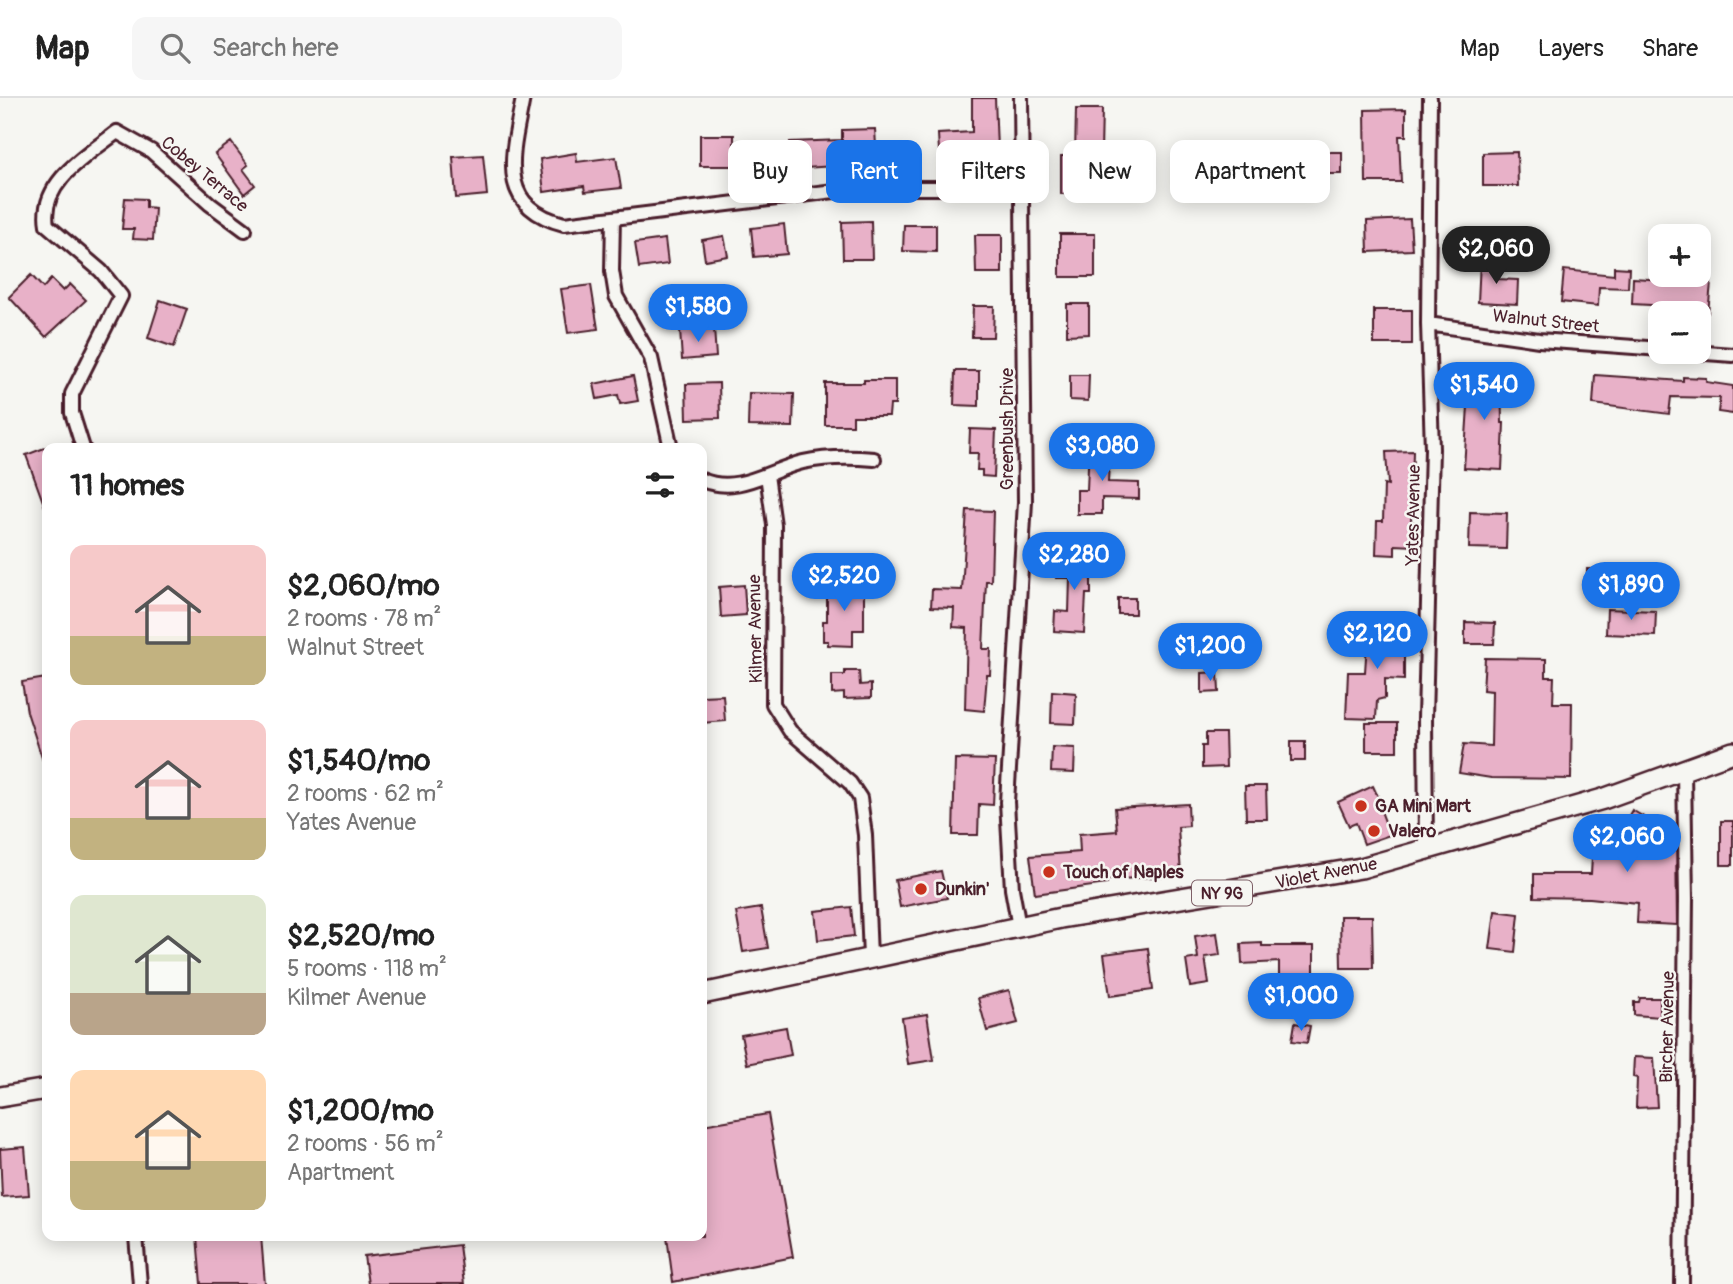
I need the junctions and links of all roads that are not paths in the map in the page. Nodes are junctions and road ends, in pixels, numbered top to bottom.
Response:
1 (523, 98) edge
2 (1021, 98) edge
3 (1430, 98) edge
4 (1022, 140) edge
5 (936, 188) edge
6 (1023, 203) edge
7 (613, 218) junction
8 (246, 230) dead end
9 (1428, 324) junction
10 (1648, 348) edge
11 (1711, 353) edge
12 (1733, 355) edge
13 (81, 443) edge
14 (670, 443) edge
15 (874, 459) dead end
16 (767, 475) junction
17 (707, 481) edge
18 (1733, 752) edge
19 (1684, 770) junction
20 (1426, 849) junction
21 (1019, 927) junction
22 (870, 957) junction
23 (707, 993) edge
24 (42, 1091) edge
25 (0, 1097) edge
26 (136, 1241) edge
27 (140, 1284) edge
28 (1682, 1284) edge

1 - 7 street
2 - 4 street, Greenbush Drive
3 - 9 street, Yates Avenue
5 - 7 street
6 - 21 street, Greenbush Drive
7 - 14 street
8 - 13 street, Cobey Terrace
9 - 10 street, Walnut Street
9 - 20 street, Yates Avenue
11 - 12 street
15 - 16 street
16 - 17 street
16 - 22 street, Kilmer Avenue
18 - 19 main road, Violet Avenue / NY 9G
19 - 20 main road, Violet Avenue / NY 9G
19 - 28 street, Bircher Avenue
20 - 21 main road, Violet Avenue / NY 9G
21 - 22 main road, Violet Avenue / NY 9G
22 - 23 main road, Violet Avenue / NY 9G
24 - 25 main road
26 - 27 street

